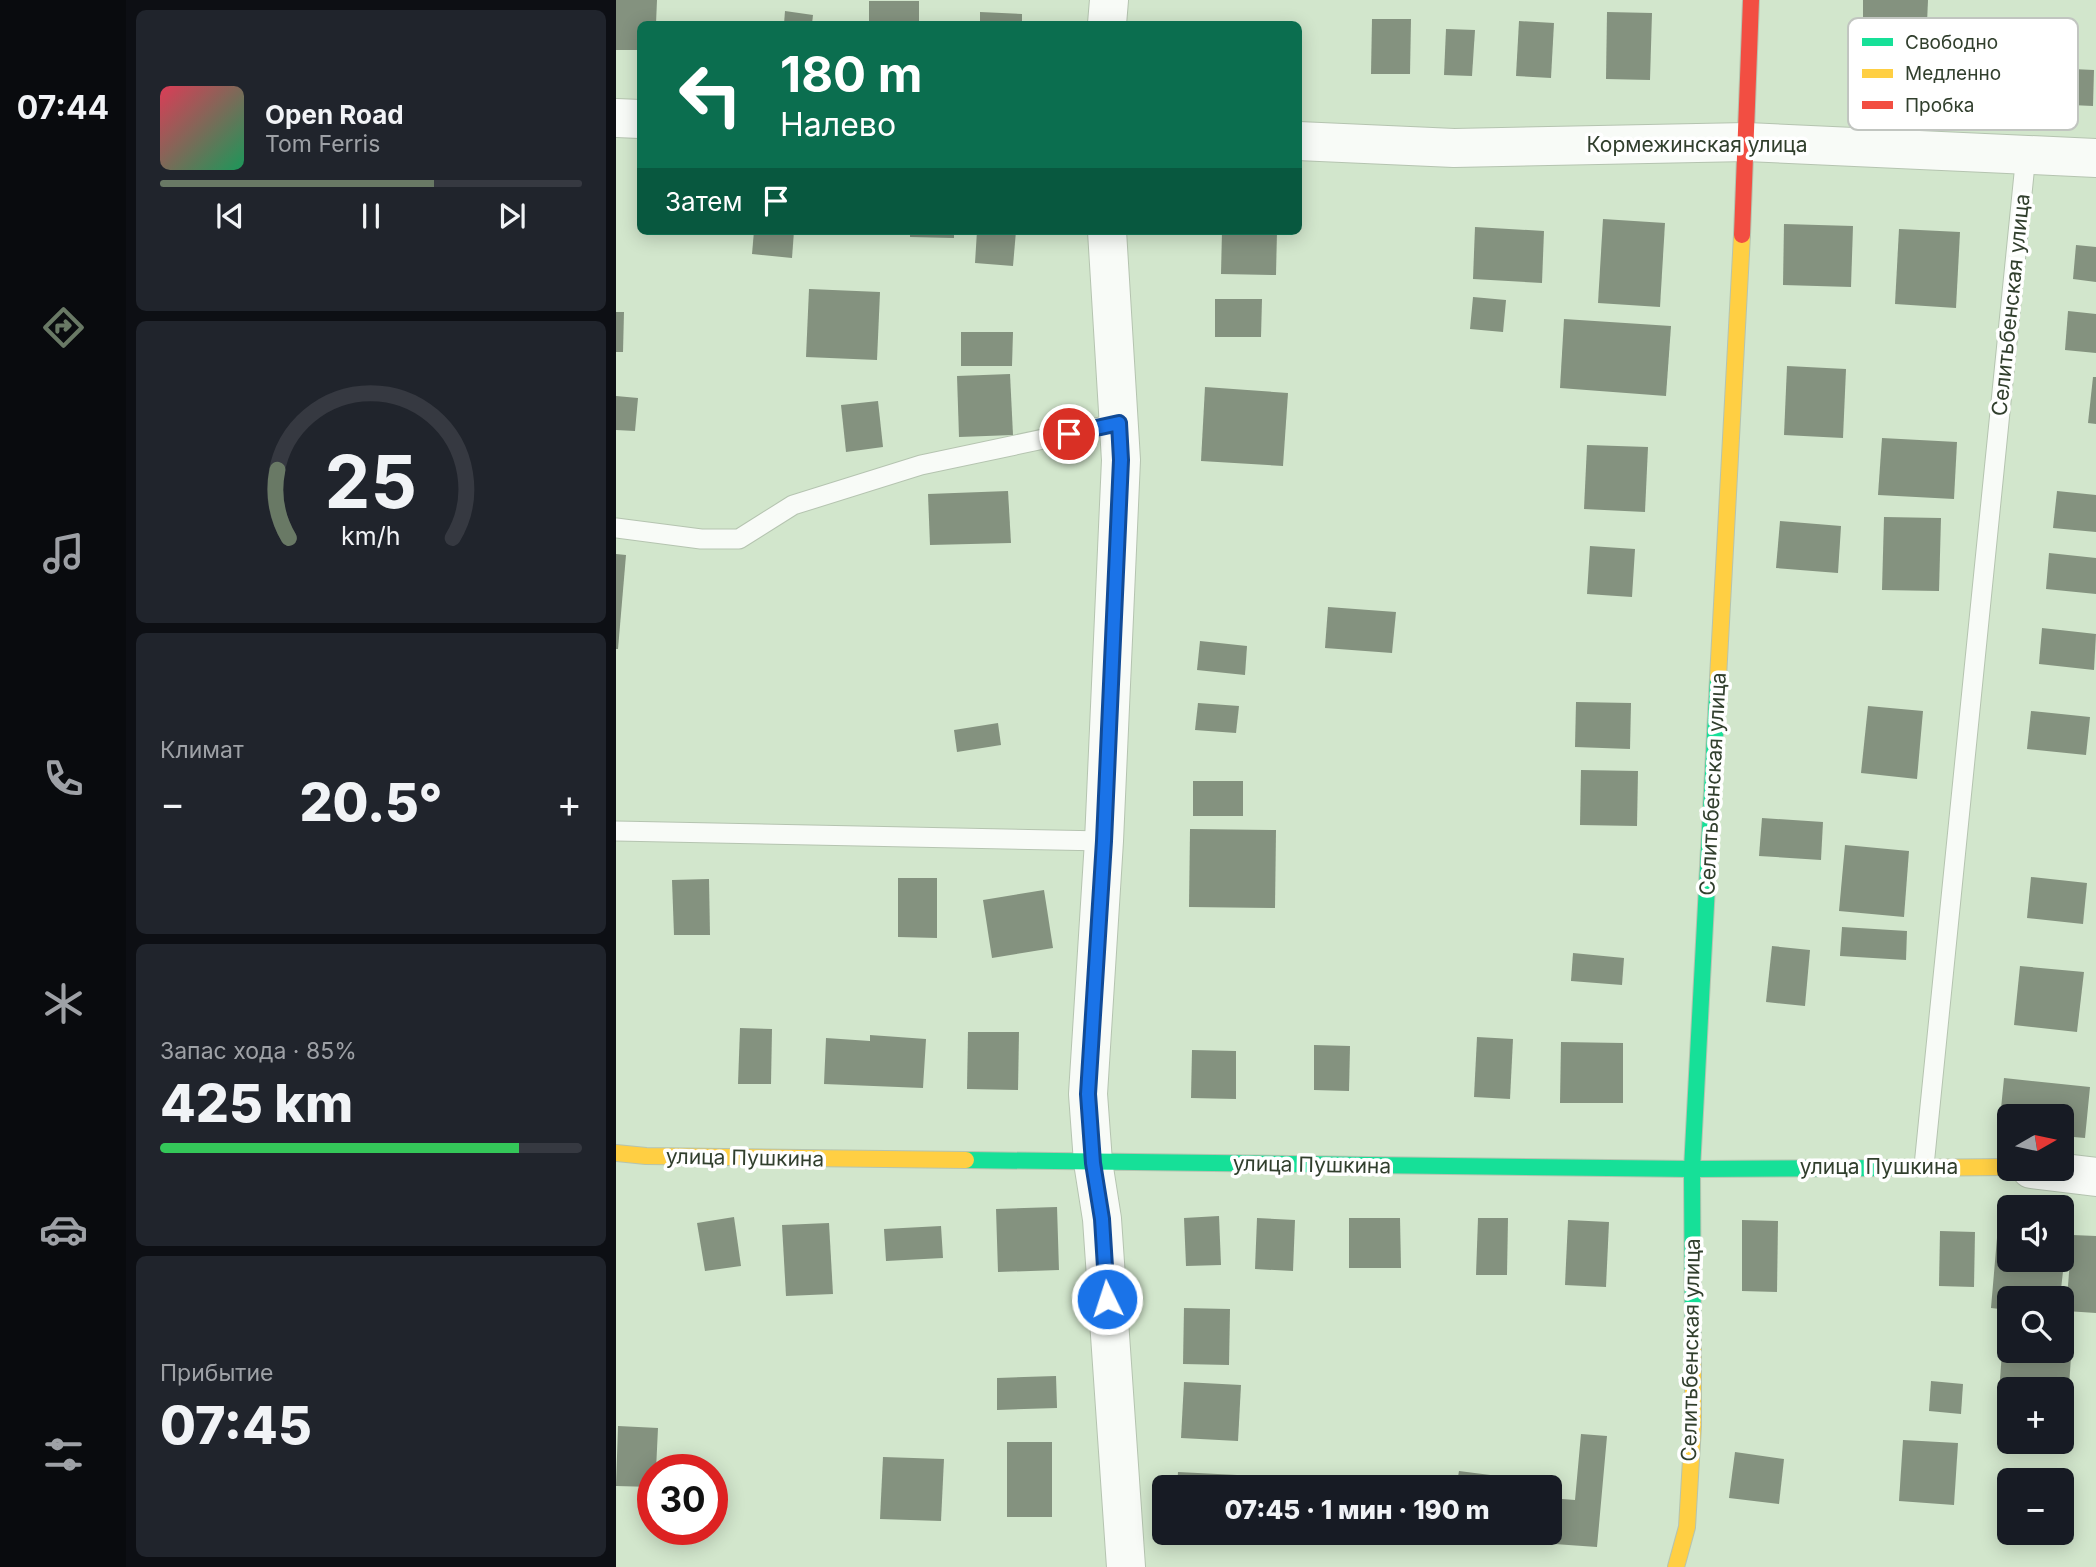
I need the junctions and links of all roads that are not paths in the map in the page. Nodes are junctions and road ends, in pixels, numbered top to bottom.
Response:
1 (1109, 0) edge
2 (1751, 0) edge
3 (1107, 21) edge
4 (616, 118) edge
5 (637, 119) edge
6 (1302, 141) edge
7 (1747, 142) junction
8 (2026, 154) junction
9 (2096, 158) edge
10 (1107, 235) edge
11 (1119, 423) junction
12 (616, 528) edge
13 (616, 831) edge
14 (1104, 841) junction
15 (616, 1153) edge
16 (1093, 1163) junction
17 (1924, 1166) junction
18 (1997, 1167) edge
19 (1692, 1170) junction
20 (2074, 1174) edge
21 (2096, 1177) edge
22 (1126, 1567) edge
23 (1676, 1567) edge

1 - 3 street
2 - 7 street, Селитьбенская улица
4 - 5 street
6 - 7 street, Кормежинская улица
7 - 8 street, Кормежинская улица
7 - 19 street, Селитьбенская улица
8 - 9 street, Кормежинская улица
8 - 17 lane, Селитьбенская улица
10 - 11 street
11 - 12 lane
11 - 14 street
13 - 14 lane
14 - 16 street
15 - 16 street, улица Пушкина
16 - 19 street, улица Пушкина
16 - 22 street
17 - 18 street, улица Пушкина
17 - 19 street, улица Пушкина
19 - 23 street, Селитьбенская улица
20 - 21 street

